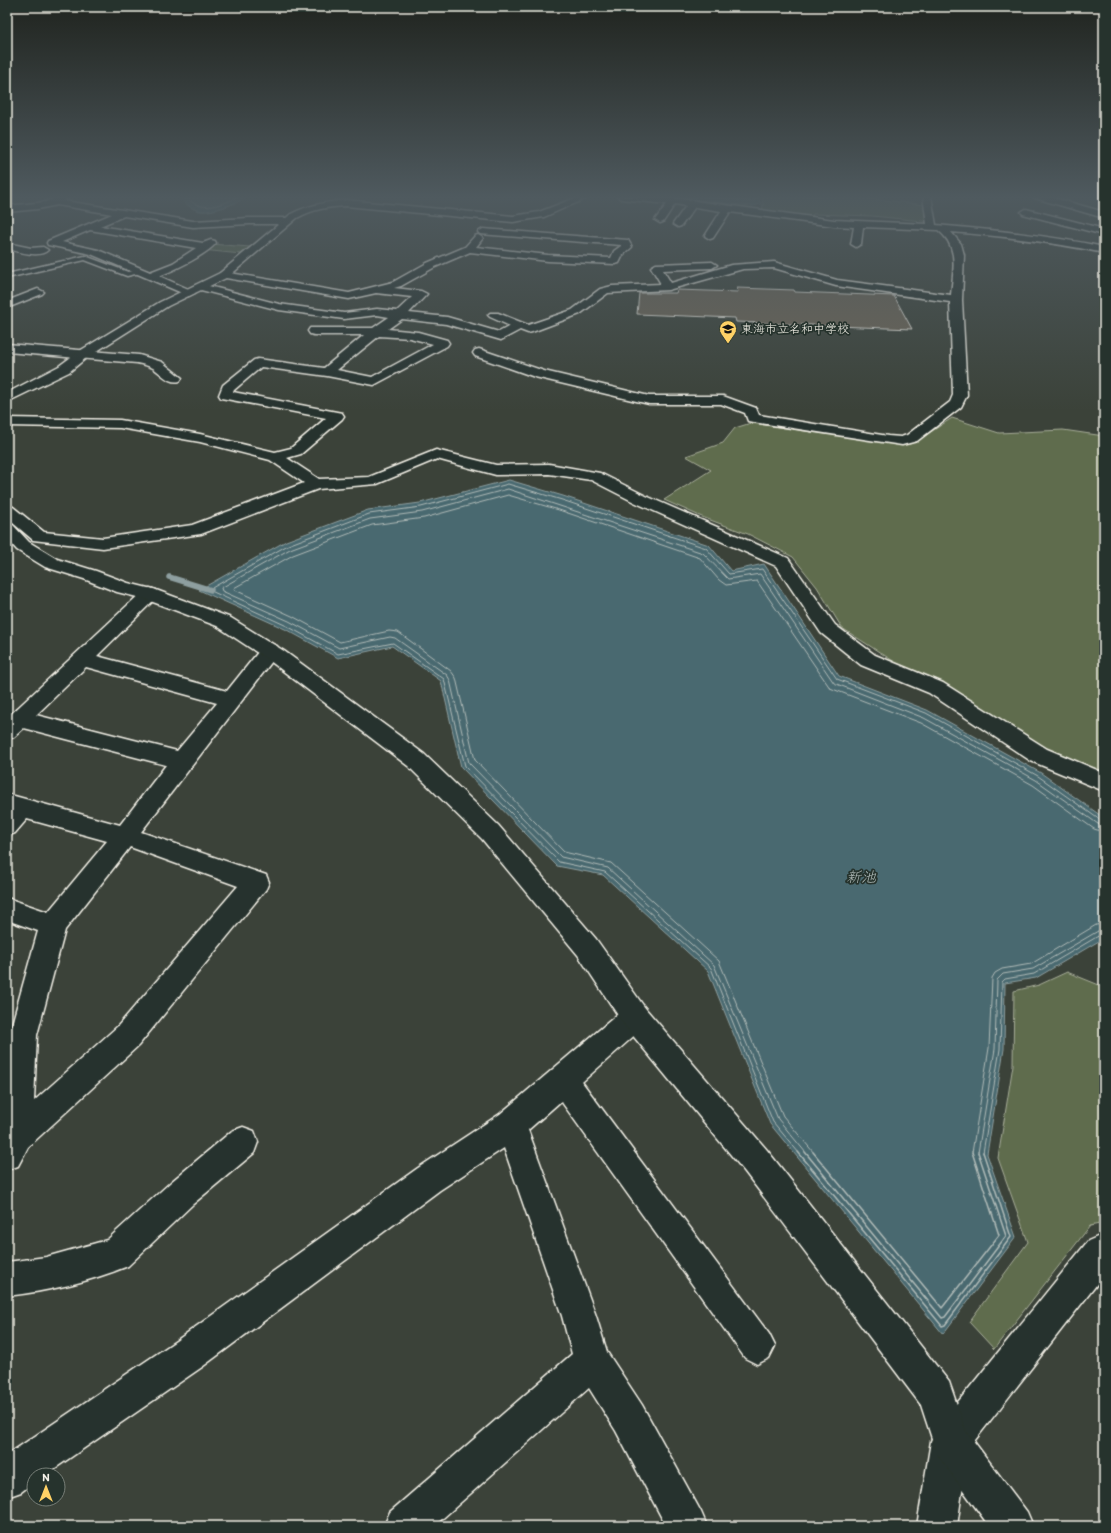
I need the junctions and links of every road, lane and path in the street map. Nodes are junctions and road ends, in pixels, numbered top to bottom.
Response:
1 (44, 268) edge
2 (110, 268) edge
3 (130, 268) edge
4 (168, 268) edge
5 (233, 268) edge
6 (426, 268) edge
7 (656, 268) edge
8 (735, 268) joint
9 (741, 268) edge
10 (783, 268) edge
11 (958, 268) edge
12 (145, 274) junction
13 (224, 275) junction
14 (7, 276) edge
15 (201, 287) junction
16 (668, 287) junction
17 (378, 290) junction
18 (38, 292) dead end
19 (188, 293) junction
20 (956, 299) junction
21 (7, 304) edge
22 (400, 315) junction
23 (494, 315) dead end
24 (519, 325) junction
25 (314, 331) dead end
26 (376, 332) junction
27 (7, 348) edge
28 (479, 353) dead end
29 (82, 355) junction
30 (328, 372) junction
31 (174, 378) dead end
32 (7, 398) edge
33 (7, 422) edge
34 (275, 457) junction
35 (316, 484) junction
36 (7, 510) edge
37 (7, 529) edge
38 (150, 594) junction
39 (270, 651) junction
40 (82, 659) junction
41 (231, 699) junction
42 (13, 725) edge
43 (182, 761) junction
44 (1104, 782) edge
45 (14, 805) edge
46 (7, 826) edge
47 (126, 836) junction
48 (7, 909) edge
49 (53, 925) junction
50 (635, 1017) junction
51 (563, 1080) junction
52 (511, 1125) junction
53 (243, 1142) dead end
54 (12, 1146) edge
55 (1104, 1252) edge
56 (7, 1278) edge
57 (757, 1346) dead end
58 (592, 1361) junction
59 (950, 1441) junction
60 (7, 1478) edge
61 (404, 1526) edge
62 (687, 1526) edge
63 (937, 1526) edge
64 (1013, 1526) edge

1 - 14 lane
2 - 12 lane
3 - 12 street
4 - 12 street
5 - 13 street
6 - 17 street
7 - 16 street
8 - 9 street
8 - 16 street
10 - 20 street
11 - 20 street
12 - 19 street
13 - 15 street
13 - 17 street
15 - 19 street
15 - 22 street
16 - 24 street
17 - 22 street
18 - 21 street
19 - 29 street
20 - 28 street
22 - 24 street
22 - 26 street
23 - 24 street
25 - 26 street
26 - 30 street
26 - 30 street
27 - 29 street
29 - 31 street
29 - 32 street
30 - 34 street
33 - 34 street
34 - 35 street
35 - 36 street
35 - 44 street
37 - 38 street
38 - 39 street
38 - 40 street
39 - 41 street
39 - 50 street
40 - 41 street
40 - 42 street
41 - 43 street
42 - 43 street
43 - 47 street
45 - 46 street
45 - 47 street
47 - 49 street
47 - 54 street
48 - 49 street
49 - 54 street
50 - 51 street
50 - 59 street
51 - 52 street
51 - 57 street
52 - 58 street
52 - 60 street
53 - 56 street
55 - 59 street
58 - 61 street
58 - 62 street
59 - 63 street
59 - 64 street

